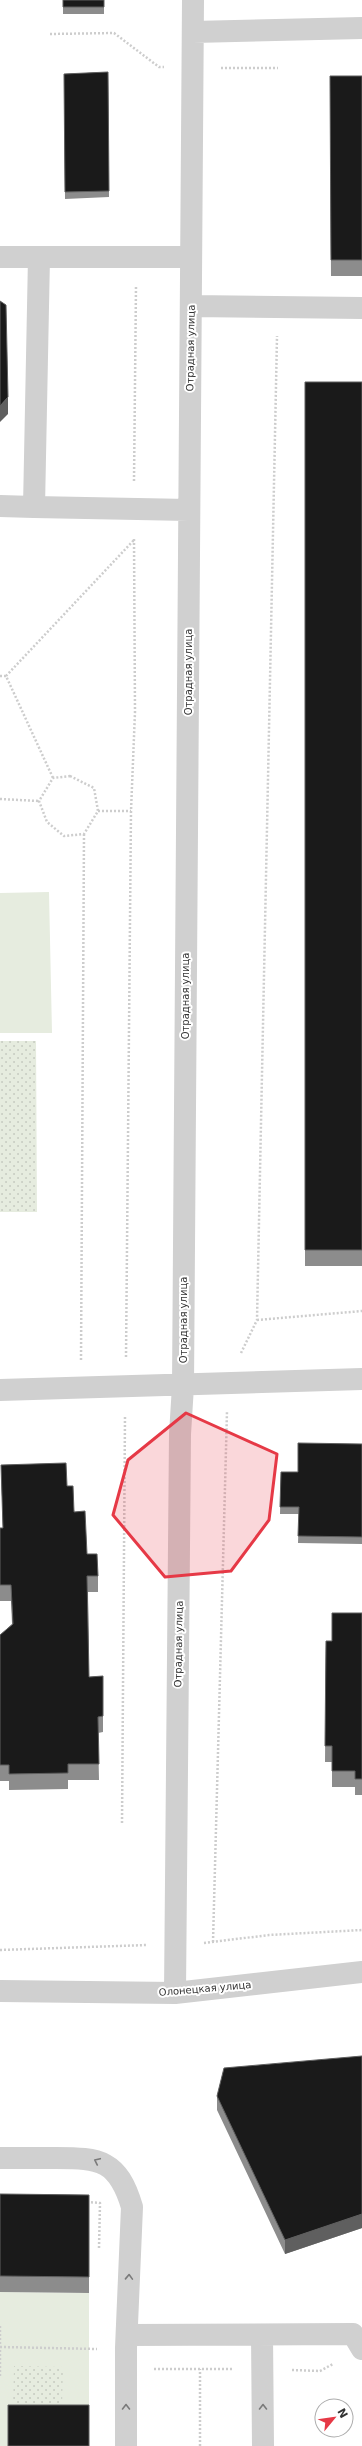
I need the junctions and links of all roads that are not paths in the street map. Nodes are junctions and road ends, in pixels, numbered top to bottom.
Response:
1 (193, 0) edge
2 (362, 28) edge
3 (193, 32) junction
4 (0, 257) edge
5 (39, 257) junction
6 (191, 257) junction
7 (191, 306) junction
8 (362, 308) edge
9 (0, 506) edge
10 (34, 507) junction
11 (189, 510) junction
12 (362, 1379) edge
13 (183, 1386) junction
14 (0, 1390) edge
15 (362, 1972) edge
16 (0, 1991) edge
17 (175, 1993) junction
18 (0, 2158) edge
19 (127, 2335) junction
20 (262, 2335) junction
21 (359, 2337) edge
22 (126, 2446) edge
23 (263, 2446) edge

1 - 3 street, Отрадная улица
2 - 3 street
3 - 6 street, Отрадная улица
4 - 5 street
5 - 6 street
5 - 10 street
6 - 7 street, Отрадная улица
7 - 8 street
7 - 11 street, Отрадная улица
9 - 10 street
10 - 11 street
11 - 13 street, Отрадная улица
12 - 13 street
13 - 14 street
13 - 17 street, Отрадная улица
15 - 17 street, Олонецкая улица
16 - 17 street, Олонецкая улица
19 -> 18 street
19 - 20 street
22 -> 19 street
20 - 21 street
23 -> 20 street

